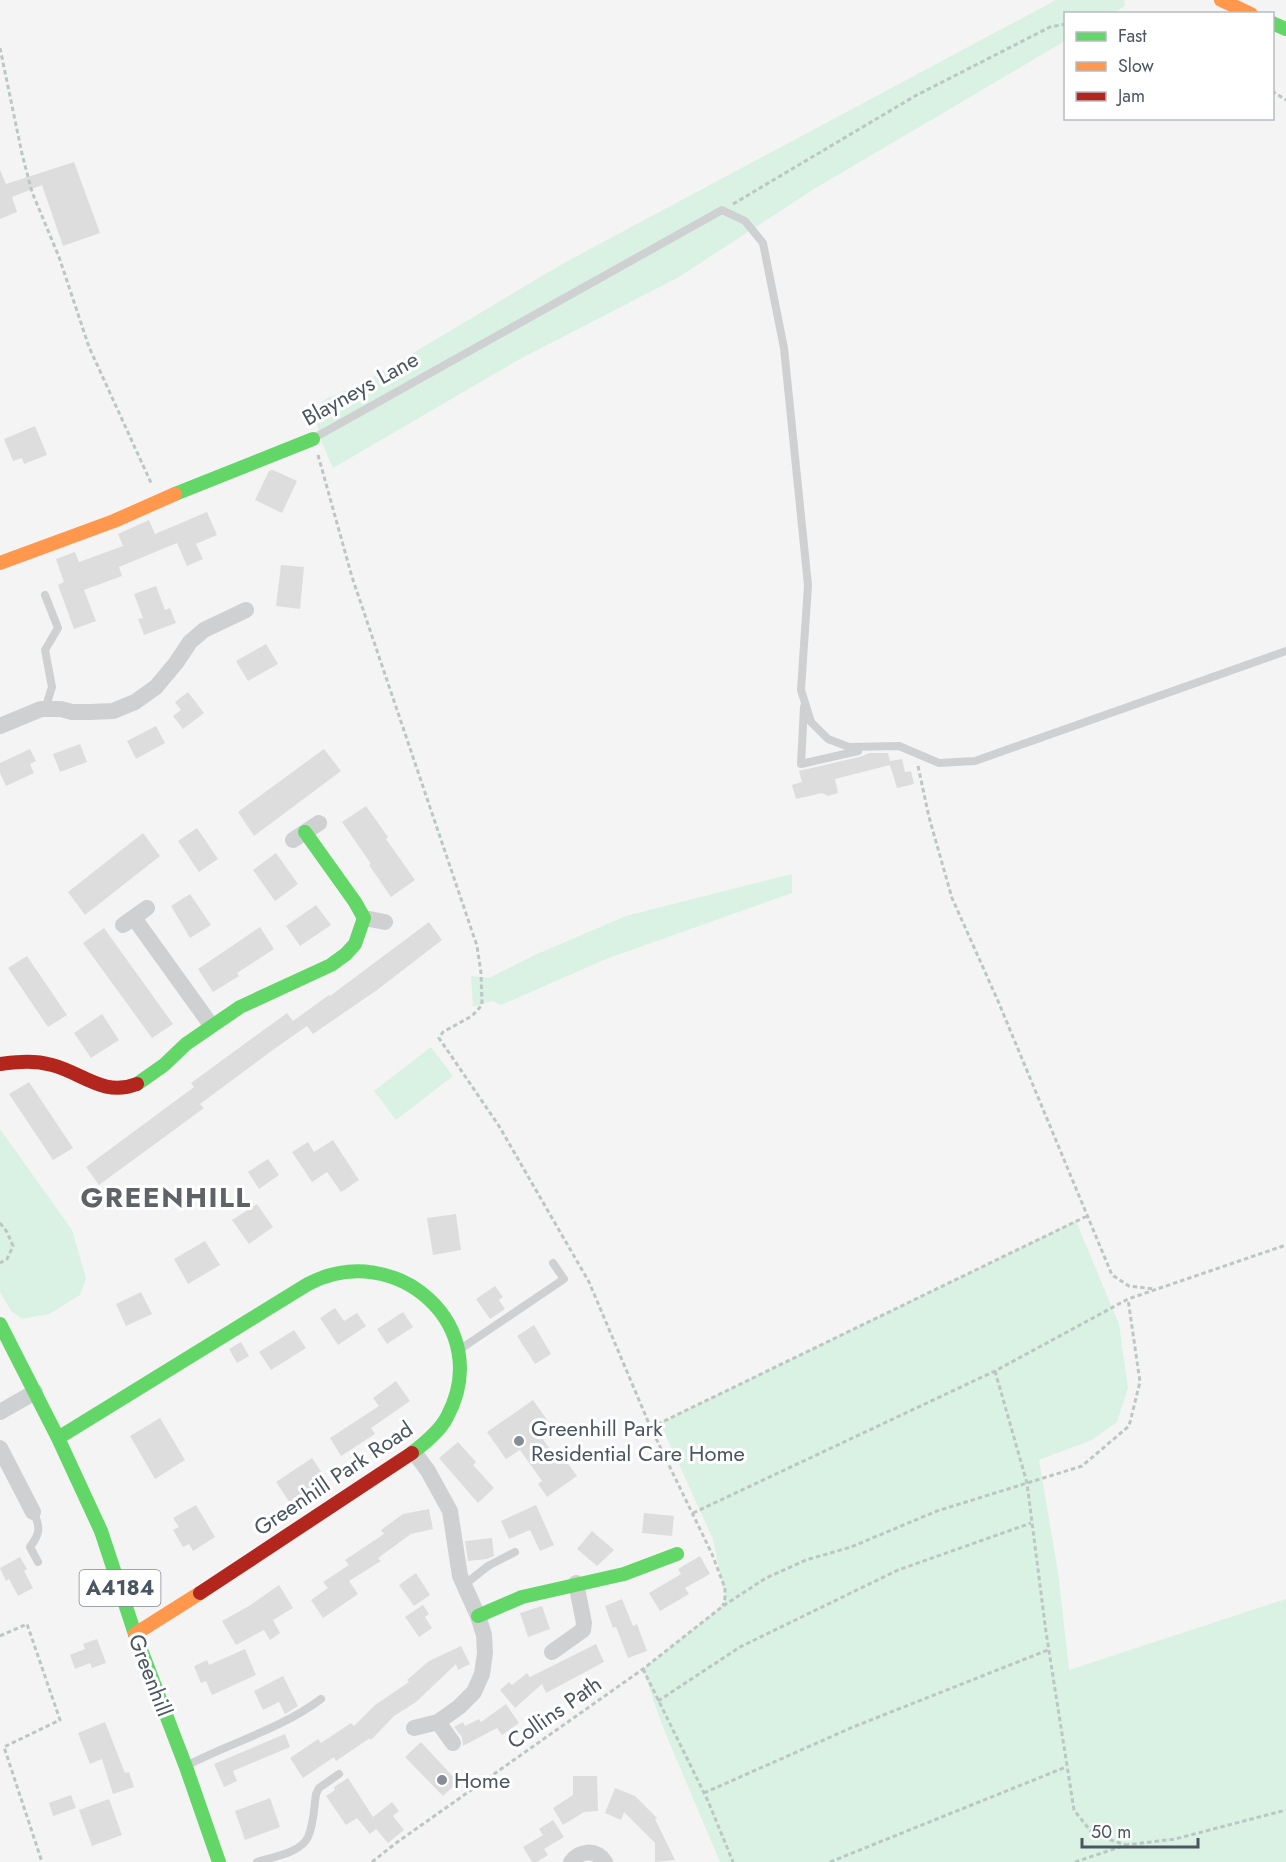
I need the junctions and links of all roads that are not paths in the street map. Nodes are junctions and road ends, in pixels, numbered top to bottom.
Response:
1 (1221, 0) edge
2 (1247, 12) edge
3 (313, 439) joint
4 (0, 563) edge
5 (45, 595) dead end
6 (246, 610) dead end
7 (1286, 651) edge
8 (804, 700) junction
9 (45, 709) junction
10 (0, 726) edge
11 (881, 746) junction
12 (305, 832) dead end
13 (135, 917) dead end
14 (364, 918) junction
15 (385, 922) dead end
16 (211, 1025) junction
17 (0, 1062) edge
18 (553, 1263) dead end
19 (0, 1324) edge
20 (459, 1350) junction
21 (34, 1392) junction
22 (0, 1412) edge
23 (58, 1438) junction
24 (0, 1448) edge
25 (414, 1452) junction
26 (33, 1512) joint
27 (515, 1552) dead end
28 (677, 1554) dead end
29 (38, 1562) dead end
30 (576, 1583) junction
31 (464, 1585) junction
32 (478, 1616) junction
33 (135, 1634) junction
34 (552, 1652) dead end
35 (321, 1699) dead end
36 (438, 1722) junction
37 (414, 1728) dead end
38 (453, 1743) dead end
39 (186, 1767) junction
40 (339, 1774) dead end
41 (219, 1862) edge
42 (257, 1862) edge
43 (571, 1862) edge
44 (605, 1862) edge

1 - 2 main road
3 - 4 main road, Blayneys Lane
3 - 8 lane, Blayneys Lane
5 - 9 lane
6 - 9 street
7 - 11 lane
8 - 11 lane
8 - 11 lane
9 - 10 street
12 - 14 main road
13 - 16 street
14 - 15 street
14 - 16 main road
16 - 17 main road
18 - 20 lane
19 - 21 main road, Greenhill / A4184
20 - 23 main road, Greenhill Park Road
20 - 25 main road, Greenhill Park Road
21 - 22 street
21 - 23 main road, Greenhill / A4184
23 - 33 main road, Greenhill / A4184
24 - 26 street
25 - 31 street
25 - 33 main road, Greenhill Park Road
26 - 29 lane
27 - 31 lane
28 - 30 main road
30 - 32 main road
30 - 34 street
31 - 32 street
32 - 36 street
33 - 39 main road, Greenhill / A4184
35 - 39 lane
36 - 37 street
36 - 38 street
39 - 41 main road, Greenhill / A4184
40 - 42 lane
43 - 44 street

